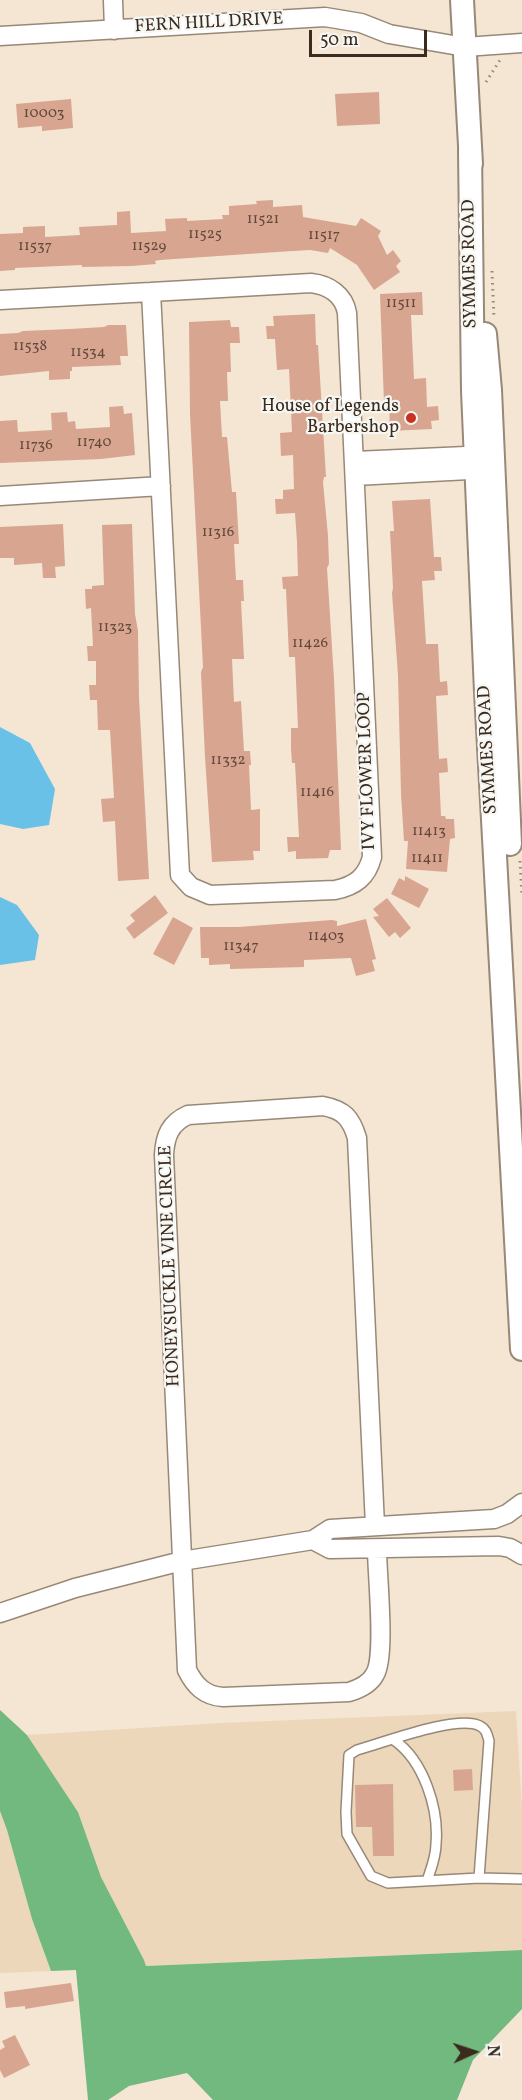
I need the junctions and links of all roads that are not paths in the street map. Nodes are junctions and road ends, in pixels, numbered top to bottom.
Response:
1 (113, 0) edge
2 (462, 0) edge
3 (325, 8) edge
4 (114, 30) junction
5 (0, 36) edge
6 (522, 43) edge
7 (465, 46) junction
8 (151, 292) junction
9 (0, 300) edge
10 (484, 462) junction
11 (355, 468) junction
12 (161, 486) junction
13 (0, 496) edge
14 (515, 1018) edge
15 (516, 1046) edge
16 (522, 1121) edge
17 (522, 1348) edge
18 (522, 1503) edge
19 (375, 1526) junction
20 (313, 1540) junction
21 (376, 1549) junction
22 (522, 1555) edge
23 (182, 1561) junction
24 (0, 1613) edge
25 (394, 1740) junction
26 (479, 1878) junction
27 (522, 1880) edge
28 (427, 1881) junction

1 - 4 street
2 - 7 street, SYMMES ROAD
3 - 4 street, FERN HILL DRIVE
3 - 7 street, FERN HILL DRIVE
4 - 5 street, FERN HILL DRIVE
6 - 7 street, FERN HILL DRIVE
7 - 10 street, SYMMES ROAD
8 - 9 street, IVY FLOWER LOOP
8 - 11 street, IVY FLOWER LOOP
8 - 12 street, IVY FLOWER LOOP
10 - 11 street
10 - 14 street, SYMMES ROAD
11 - 12 street, IVY FLOWER LOOP
12 - 13 street
14 - 15 street, SYMMES ROAD
15 - 16 street, SYMMES ROAD
15 - 17 street, SYMMES ROAD
18 - 19 street
19 - 20 street
19 - 23 street, HONEYSUCKLE VINE CIRCLE
20 - 21 street
20 - 23 street
21 - 22 street
21 - 23 street, HONEYSUCKLE VINE CIRCLE
23 - 24 street
25 - 26 lane
25 - 28 lane
25 - 28 lane
26 - 27 lane
26 - 28 lane

